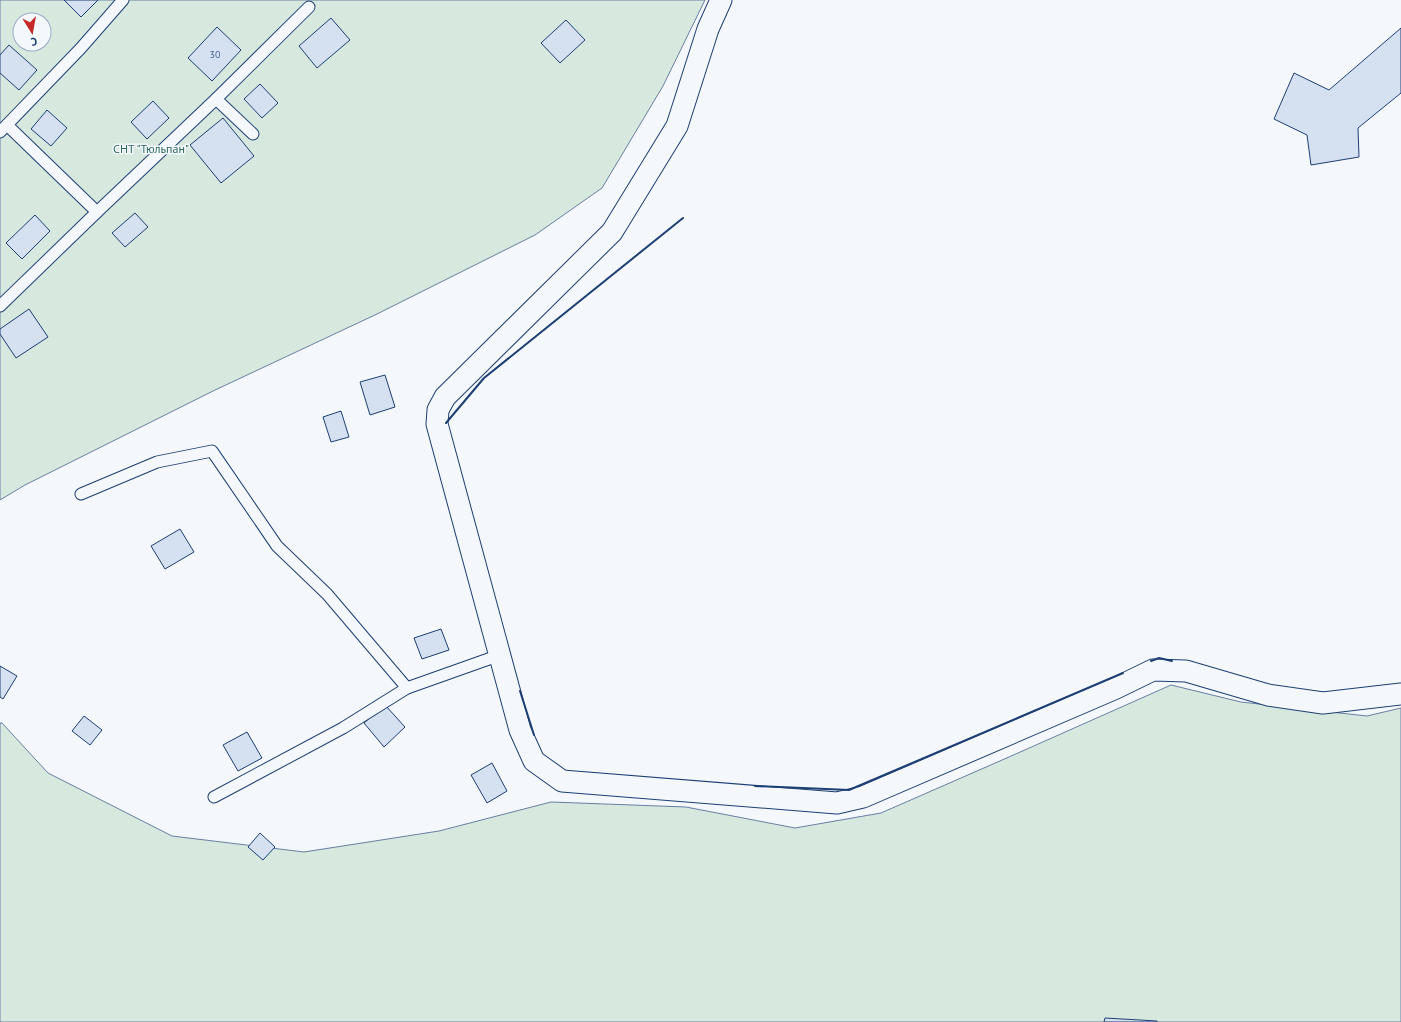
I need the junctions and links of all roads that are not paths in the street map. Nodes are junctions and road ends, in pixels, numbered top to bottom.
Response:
1 (123, 0) edge
2 (721, 0) edge
3 (309, 7) dead end
4 (216, 99) junction
5 (3, 128) edge
6 (253, 134) dead end
7 (97, 212) junction
8 (0, 306) edge
9 (81, 494) dead end
10 (500, 655) junction
11 (407, 688) junction
12 (1401, 694) edge
13 (214, 797) dead end

1 - 5 lane
2 - 10 street
3 - 4 lane
4 - 6 lane
4 - 7 lane
5 - 7 lane
7 - 8 lane
9 - 11 lane
10 - 11 lane
10 - 12 street
11 - 13 lane

